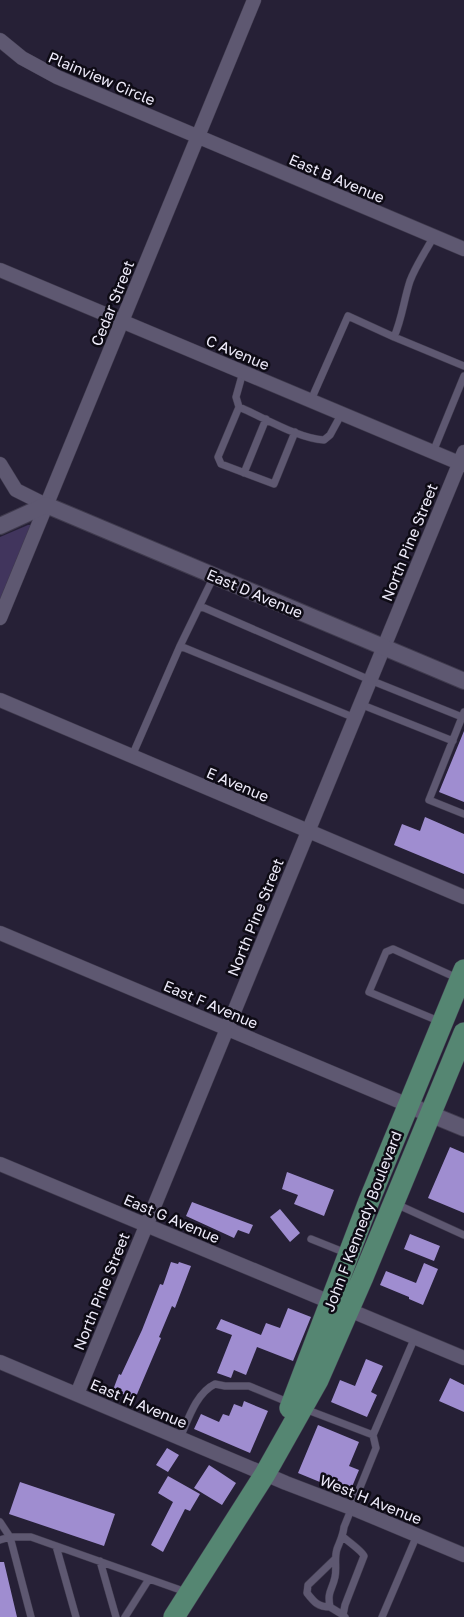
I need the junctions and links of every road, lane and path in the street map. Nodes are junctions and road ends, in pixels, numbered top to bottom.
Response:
1 (254, 0) edge
2 (0, 40) edge
3 (198, 137) junction
4 (434, 236) junction
5 (464, 249) edge
6 (0, 270) edge
7 (122, 321) junction
8 (394, 337) junction
9 (464, 366) edge
10 (243, 372) junction
11 (464, 376) edge
12 (311, 400) junction
13 (239, 407) junction
14 (342, 413) junction
15 (266, 419) junction
16 (295, 432) junction
17 (433, 452) junction
18 (463, 460) edge
19 (0, 464) edge
20 (244, 473) junction
21 (46, 505) junction
22 (0, 526) edge
23 (214, 576) junction
24 (200, 606) junction
25 (0, 618) edge
26 (180, 646) junction
27 (384, 647) junction
28 (370, 680) junction
29 (464, 681) edge
30 (0, 700) edge
31 (360, 704) junction
32 (463, 714) edge
33 (355, 718) junction
34 (452, 741) junction
35 (132, 756) junction
36 (464, 814) edge
37 (308, 832) junction
38 (464, 897) edge
39 (0, 933) edge
40 (462, 974) edge
41 (442, 1023) junction
42 (227, 1028) junction
43 (464, 1033) edge
44 (408, 1104) junction
45 (431, 1114) junction
46 (464, 1128) edge
47 (0, 1164) edge
48 (394, 1203) junction
49 (146, 1225) junction
50 (464, 1235) edge
51 (311, 1239) dead end
52 (349, 1254) junction
53 (339, 1306) junction
54 (415, 1337) junction
55 (464, 1358) edge
56 (0, 1362) edge
57 (76, 1394) junction
58 (296, 1406) junction
59 (373, 1435) junction
60 (180, 1438) junction
61 (265, 1474) junction
62 (352, 1508) junction
63 (0, 1522) edge
64 (417, 1535) junction
65 (10, 1537) junction
66 (343, 1537) junction
67 (0, 1540) edge
68 (56, 1546) junction
69 (464, 1555) edge
70 (335, 1559) junction
71 (100, 1561) junction
72 (150, 1579) junction
73 (188, 1594) junction
74 (330, 1608) junction
75 (344, 1616) edge
76 (31, 1617) edge
77 (76, 1617) edge
78 (116, 1617) edge
79 (125, 1617) edge
80 (174, 1617) edge
81 (382, 1617) edge

1 - 3 street, Cedar Street
2 - 3 street, Plainview Circle
3 - 4 street, East B Avenue
3 - 7 street, Cedar Street
4 - 5 street, East B Avenue
4 - 8 lane
6 - 7 street, C Avenue
7 - 10 street, C Avenue
7 - 21 street, Cedar Street
8 - 9 lane
8 - 12 lane
10 - 12 street, C Avenue
10 - 13 lane
11 - 17 lane
12 - 14 street, C Avenue
13 - 15 lane
13 - 20 lane
14 - 16 lane
14 - 17 street, C Avenue
15 - 16 lane
15 - 20 lane
16 - 20 lane
17 - 18 street, C Avenue
18 - 27 street, North Pine Street
19 - 21 street
21 - 22 street
21 - 23 street, East D Avenue
21 - 25 street, Cedar Street
23 - 24 lane
23 - 27 street, East D Avenue
24 - 26 lane
24 - 28 lane
26 - 33 lane
26 - 35 lane
27 - 28 street, North Pine Street
27 - 29 street, East D Avenue
28 - 31 street, North Pine Street
28 - 32 lane
30 - 35 street, E Avenue
31 - 33 street, North Pine Street
31 - 34 lane
32 - 34 lane
33 - 37 street, North Pine Street
34 - 36 lane
35 - 37 street, E Avenue
37 - 38 street, E Avenue
37 - 42 street, North Pine Street
39 - 42 street, East F Avenue
40 - 41 main road, John F Kennedy Boulevard
40 - 41 lane
41 - 44 main road, John F Kennedy Boulevard
42 - 44 street, East F Avenue
42 - 49 street, North Pine Street
43 - 45 main road, John F Kennedy Boulevard
44 - 45 street
44 - 52 main road, John F Kennedy Boulevard
45 - 46 street
45 - 48 main road, John F Kennedy Boulevard
47 - 49 street, East G Avenue
48 - 50 lane
48 - 53 main road, John F Kennedy Boulevard
49 - 53 street, East G Avenue
49 - 57 street, North Pine Street
51 - 52 lane
52 - 53 main road, John F Kennedy Boulevard
53 - 54 street, East G Avenue
53 - 58 main road, John F Kennedy Boulevard
54 - 55 street, East G Avenue
54 - 59 lane
56 - 57 street, East H Avenue
57 - 60 street, East H Avenue
58 - 59 lane
58 - 60 lane
58 - 61 main road, John F Kennedy Boulevard
59 - 62 lane
60 - 61 street, East H Avenue
61 - 62 street, West H Avenue
61 - 73 main road, John F Kennedy Boulevard
62 - 64 street, West H Avenue
62 - 66 lane
63 - 65 lane
64 - 69 street, West H Avenue
64 - 81 lane
65 - 67 lane
65 - 68 lane
65 - 76 lane
66 - 70 lane
66 - 75 lane
68 - 71 lane
68 - 77 lane
70 - 74 lane
70 - 74 lane
71 - 72 lane
71 - 78 lane
72 - 73 lane
72 - 79 lane
73 - 80 main road, John F Kennedy Boulevard
74 - 75 lane

